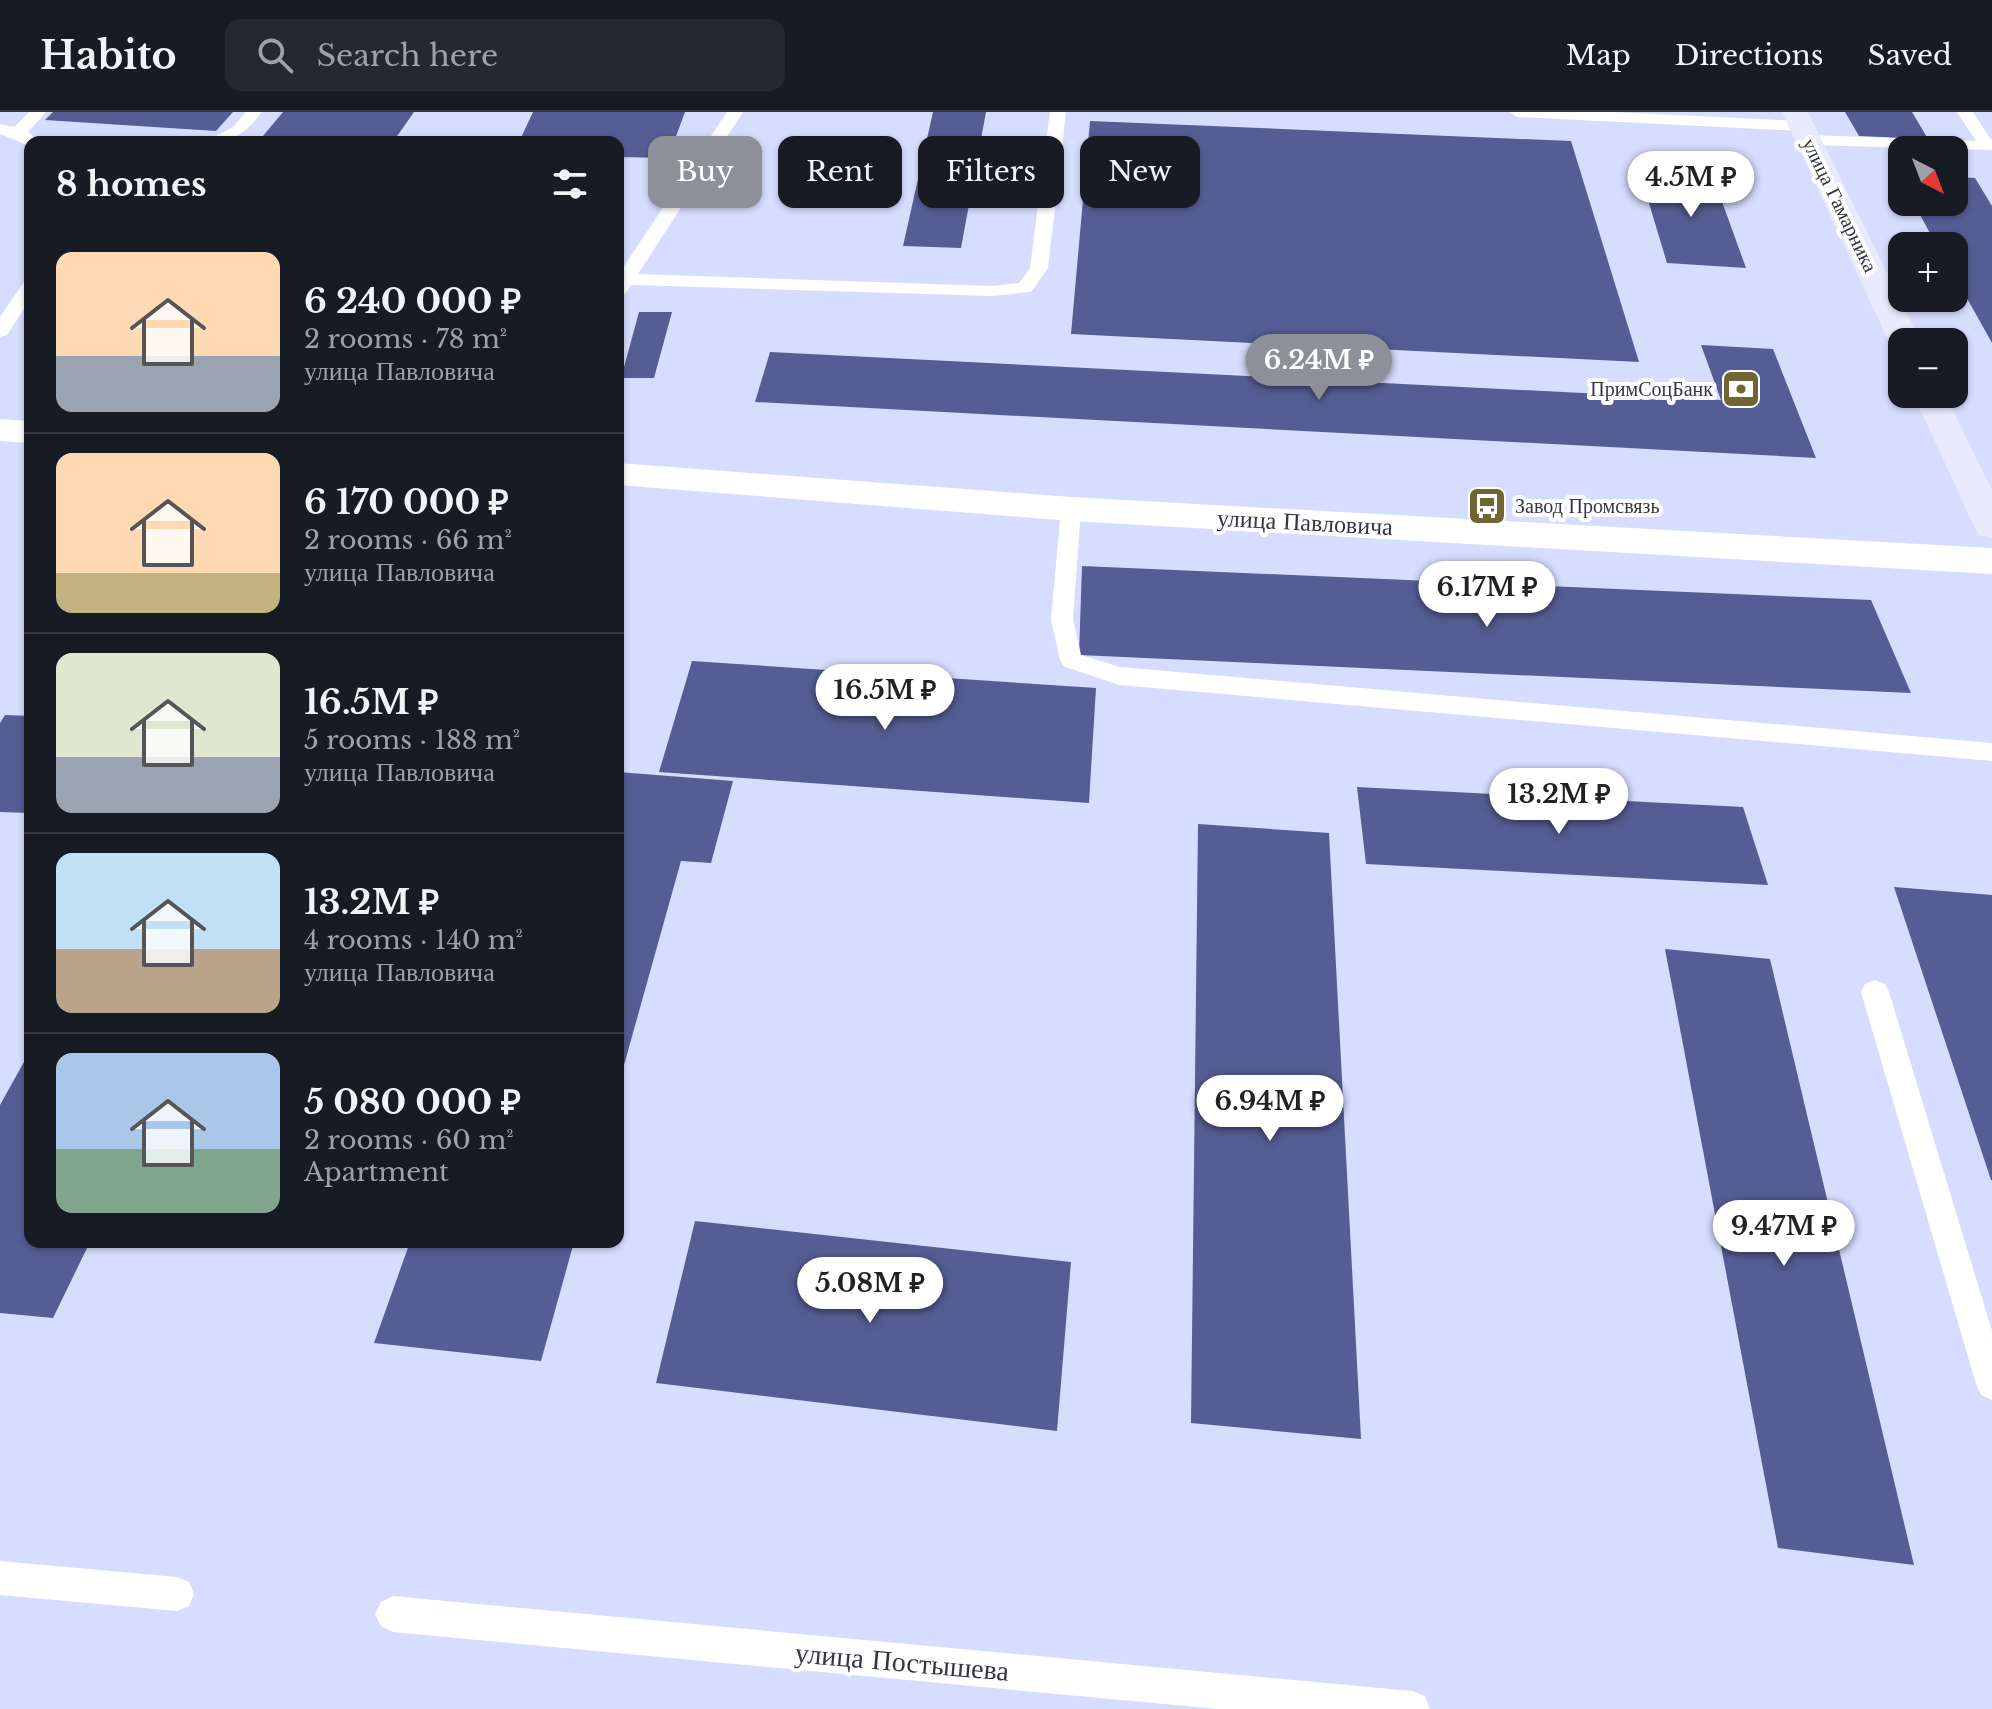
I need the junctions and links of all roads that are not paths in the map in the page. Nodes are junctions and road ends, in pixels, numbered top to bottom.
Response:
1 (38, 112) edge
2 (254, 112) edge
3 (735, 112) edge
4 (1058, 112) edge
5 (1517, 112) edge
6 (1965, 112) edge
7 (1802, 126) edge
8 (0, 129) edge
9 (26, 136) edge
10 (226, 136) edge
11 (24, 138) edge
12 (1989, 150) edge
13 (624, 281) edge
14 (624, 286) edge
15 (24, 295) edge
16 (1898, 328) edge
17 (0, 331) edge
18 (1936, 408) edge
19 (0, 430) edge
20 (24, 432) edge
21 (624, 474) edge
22 (1071, 509) junction
23 (1992, 526) edge
24 (1992, 561) edge
25 (1992, 752) edge
26 (1875, 992) dead end
27 (1992, 1384) edge
28 (0, 1578) edge
29 (177, 1594) dead end
30 (393, 1614) dead end
31 (1412, 1709) edge

1 - 9 lane
2 - 10 lane
3 - 13 lane
4 - 14 lane
5 - 7 lane
6 - 12 lane
7 - 12 lane
7 - 16 street, улица Гамарника
8 - 11 lane
15 - 17 lane
18 - 23 street
19 - 20 street
21 - 22 street, улица Павловича
22 - 24 street, улица Павловича
22 - 25 lane
26 - 27 lane
28 - 29 lane
30 - 31 lane, улица Постышева

